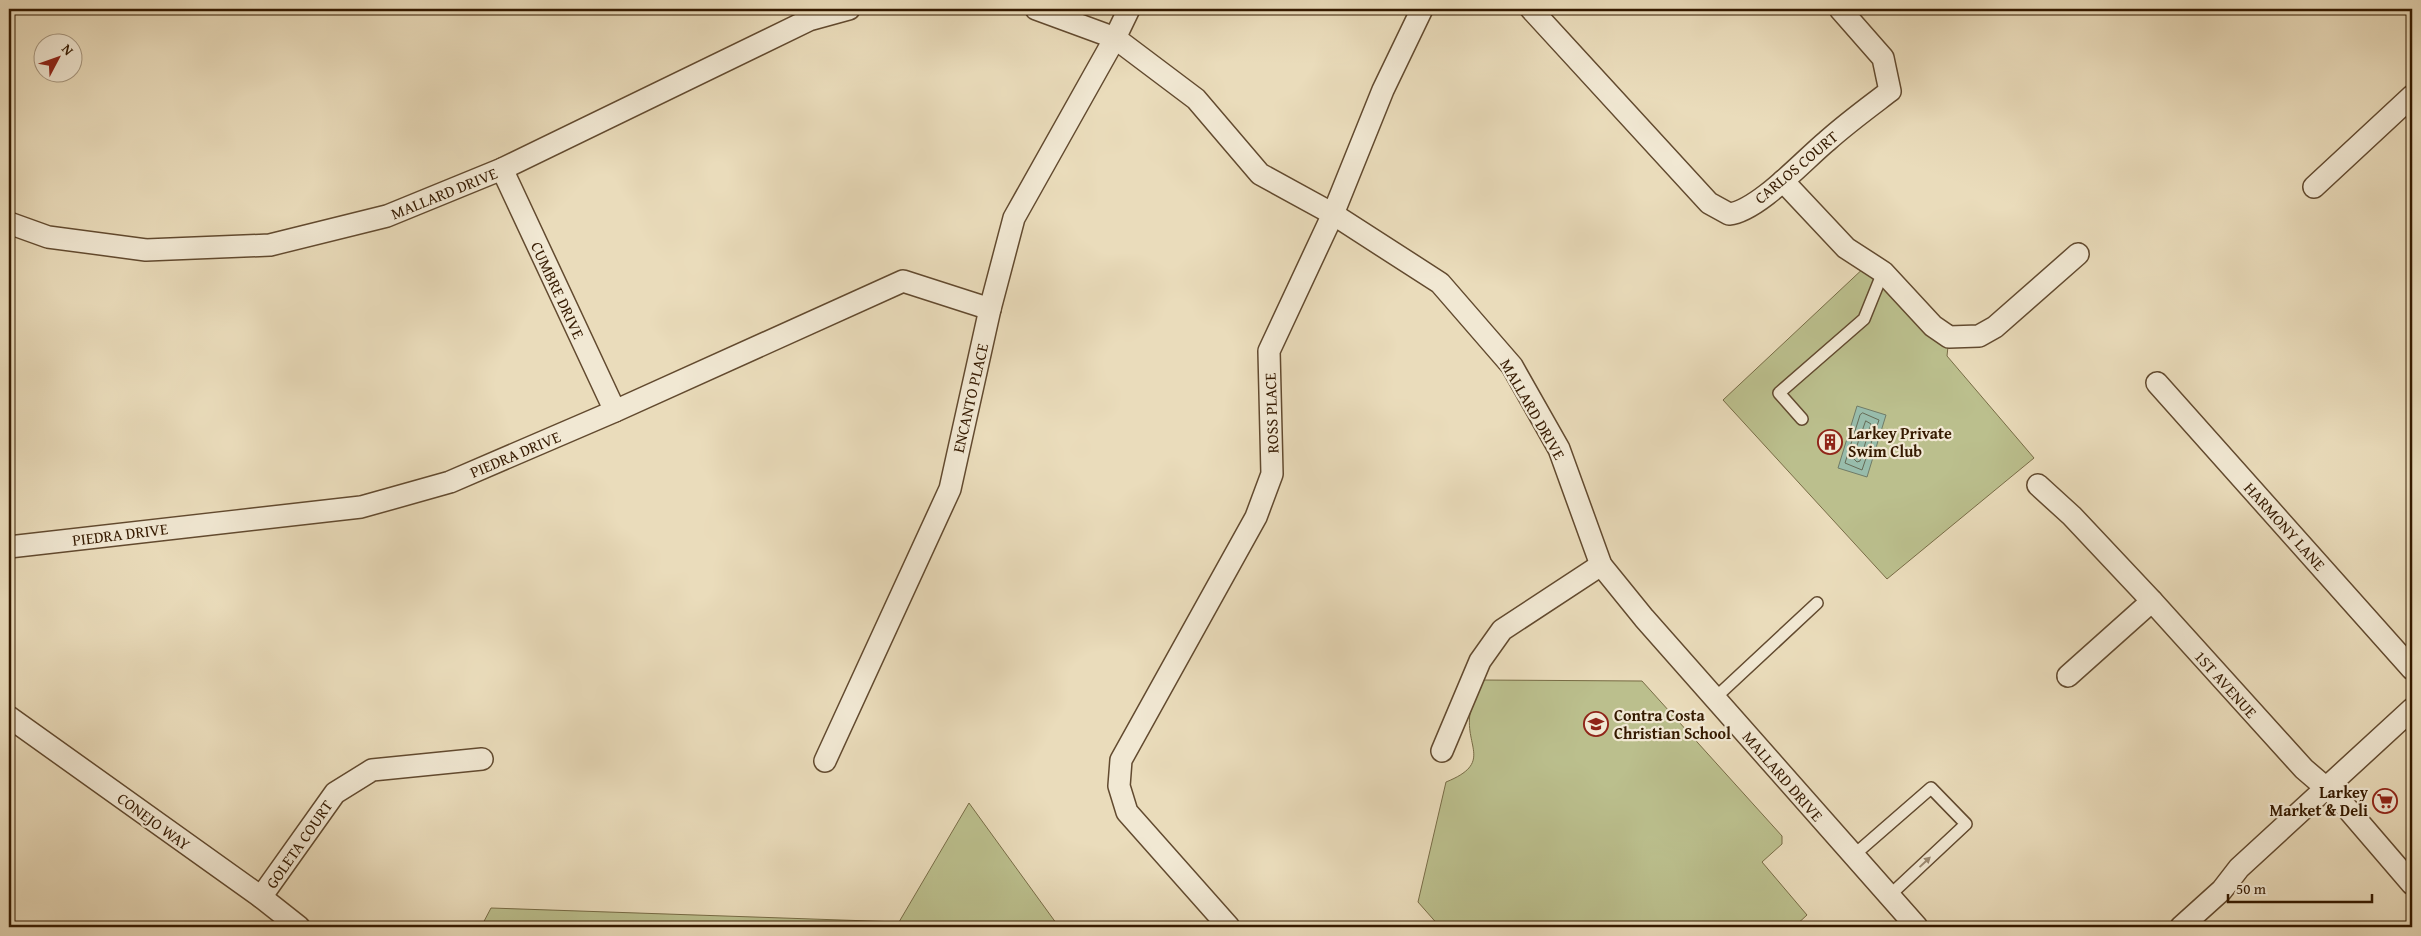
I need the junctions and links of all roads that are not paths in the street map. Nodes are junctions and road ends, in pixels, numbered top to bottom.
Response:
1 (849, 9) edge
2 (1036, 9) edge
3 (1129, 9) edge
4 (1422, 9) edge
5 (1531, 9) edge
6 (1840, 9) edge
7 (806, 14) edge
8 (1115, 38) junction
9 (2412, 96) edge
10 (502, 169) junction
11 (1783, 181) junction
12 (2314, 186) dead end
13 (1333, 214) junction
14 (9, 223) edge
15 (2078, 254) dead end
16 (1884, 272) junction
17 (990, 309) junction
18 (2157, 383) dead end
19 (615, 411) junction
20 (1802, 419) dead end
21 (2038, 485) dead end
22 (9, 547) edge
23 (1602, 565) junction
24 (2152, 601) junction
25 (1817, 603) dead end
26 (2412, 669) edge
27 (2068, 676) dead end
28 (1714, 698) junction
29 (2412, 709) edge
30 (9, 716) edge
31 (1442, 751) dead end
32 (482, 759) dead end
33 (825, 760) dead end
34 (2326, 787) junction
35 (1854, 855) junction
36 (2412, 884) edge
37 (1890, 896) junction
38 (261, 898) junction
39 (299, 927) edge
40 (1229, 927) edge
41 (1917, 927) edge
42 (2181, 927) edge

1 - 7 street, MALLARD DRIVE
2 - 8 street, MALLARD DRIVE
3 - 8 street, ENCANTO PLACE
4 - 13 street, ROSS PLACE
5 - 11 street, CARLOS COURT
6 - 11 street, CARLOS COURT
7 - 10 street, MALLARD DRIVE
8 - 13 street, MALLARD DRIVE
8 - 17 street, ENCANTO PLACE
9 - 12 street
10 - 14 street, MALLARD DRIVE
10 - 19 street, CUMBRE DRIVE
11 - 16 street
13 - 23 street, MALLARD DRIVE
13 - 40 street, ROSS PLACE
15 - 16 street
16 - 20 lane
17 - 19 street, PIEDRA DRIVE
17 - 33 street, ENCANTO PLACE
18 - 26 street, HARMONY LANE
19 - 22 street, PIEDRA DRIVE
21 - 24 street, 1ST AVENUE
23 - 28 street, MALLARD DRIVE
23 - 31 street
24 - 27 street
24 - 34 street, 1ST AVENUE
25 - 28 lane
28 - 35 street, MALLARD DRIVE
29 - 34 street
30 - 38 street, CONEJO WAY
32 - 38 street, GOLETA COURT
34 - 36 street, 1ST AVENUE
34 - 42 street
35 - 37 street, MALLARD DRIVE
37 -> 35 lane
37 - 41 street, MALLARD DRIVE
38 - 39 street, CONEJO WAY

